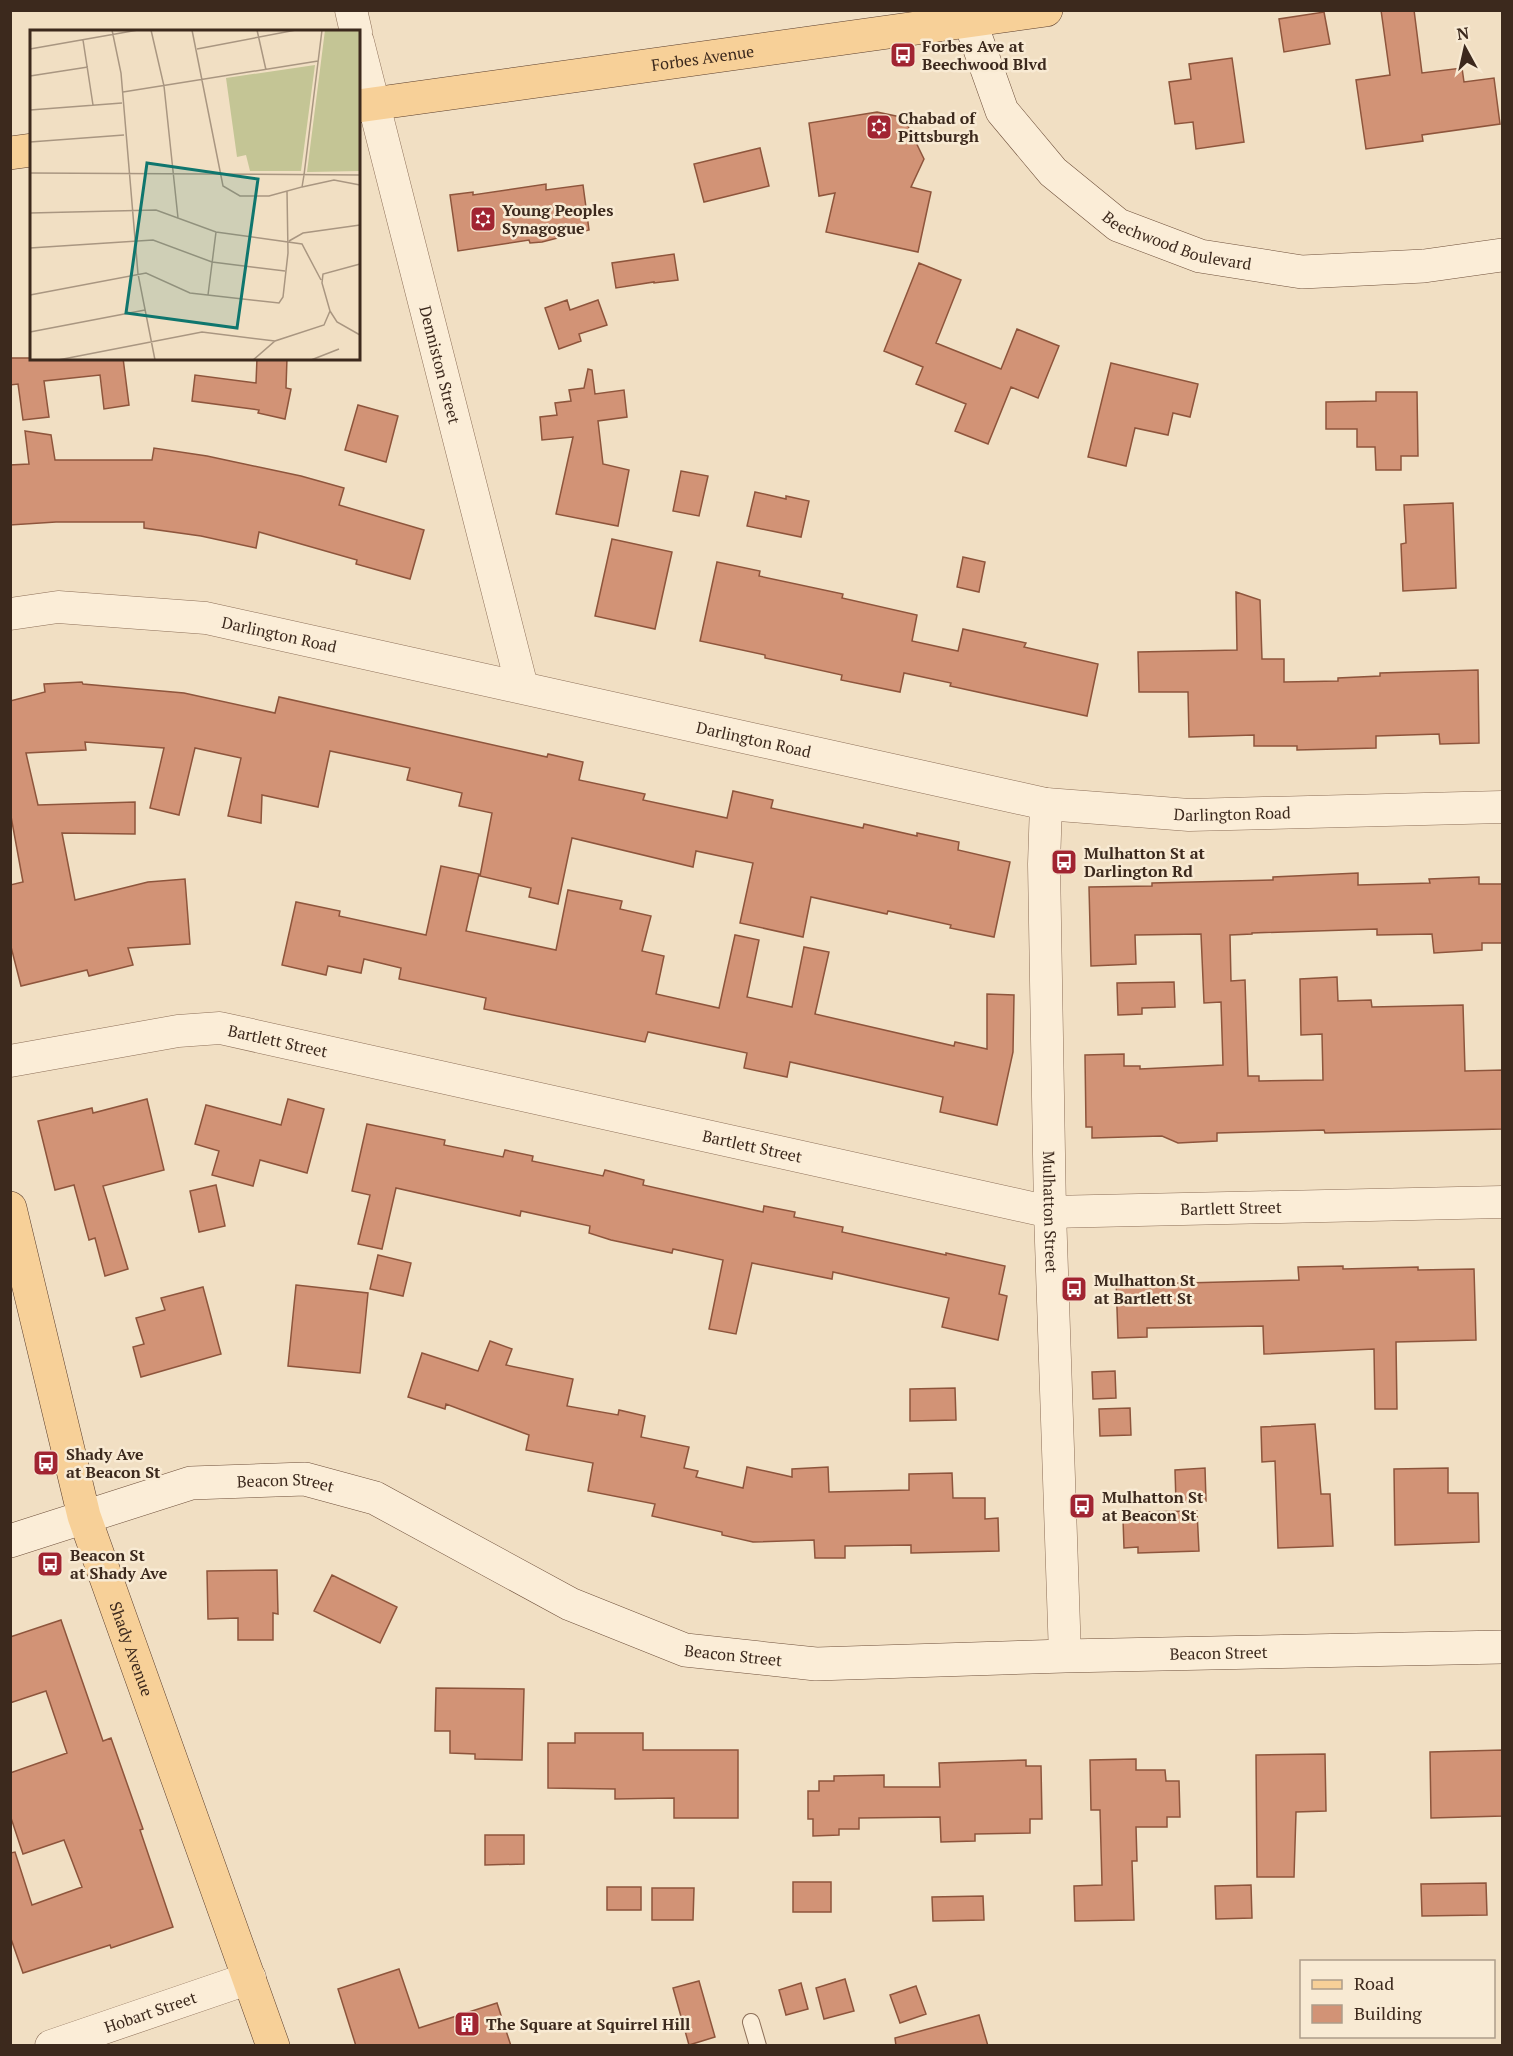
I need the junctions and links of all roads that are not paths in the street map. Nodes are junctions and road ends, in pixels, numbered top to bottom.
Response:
1 (351, 10) edge
2 (1046, 10) edge
3 (967, 16) edge
4 (356, 30) edge
5 (360, 58) edge
6 (366, 105) edge
7 (30, 150) edge
8 (10, 153) edge
9 (1503, 255) edge
10 (10, 615) edge
11 (522, 687) junction
12 (1046, 804) junction
13 (1503, 807) edge
14 (10, 1061) edge
15 (1503, 1202) edge
16 (10, 1208) edge
17 (1050, 1212) junction
18 (84, 1516) junction
19 (10, 1541) edge
20 (1503, 1647) edge
21 (1065, 1656) junction
22 (250, 1978) junction
23 (751, 2022) dead end
24 (51, 2046) edge
25 (273, 2046) edge
26 (758, 2046) edge

1 - 4 street
2 - 3 main road, Forbes Avenue
3 - 6 main road, Forbes Avenue
3 - 9 main road, Beechwood Boulevard
5 - 6 street, Denniston Street
6 - 11 street, Denniston Street
7 - 8 main road
10 - 11 street, Darlington Road
11 - 12 street, Darlington Road
12 - 13 street, Darlington Road
12 - 17 street, Mulhatton Street
14 - 17 street, Bartlett Street
15 - 17 street, Bartlett Street
16 - 18 main road, Shady Avenue
17 - 21 street, Mulhatton Street
18 - 19 main road, Beacon Street
18 - 21 main road, Beacon Street
18 - 22 main road, Shady Avenue
20 - 21 main road, Beacon Street
22 - 24 street, Hobart Street
22 - 25 main road, Shady Avenue
23 - 26 lane

